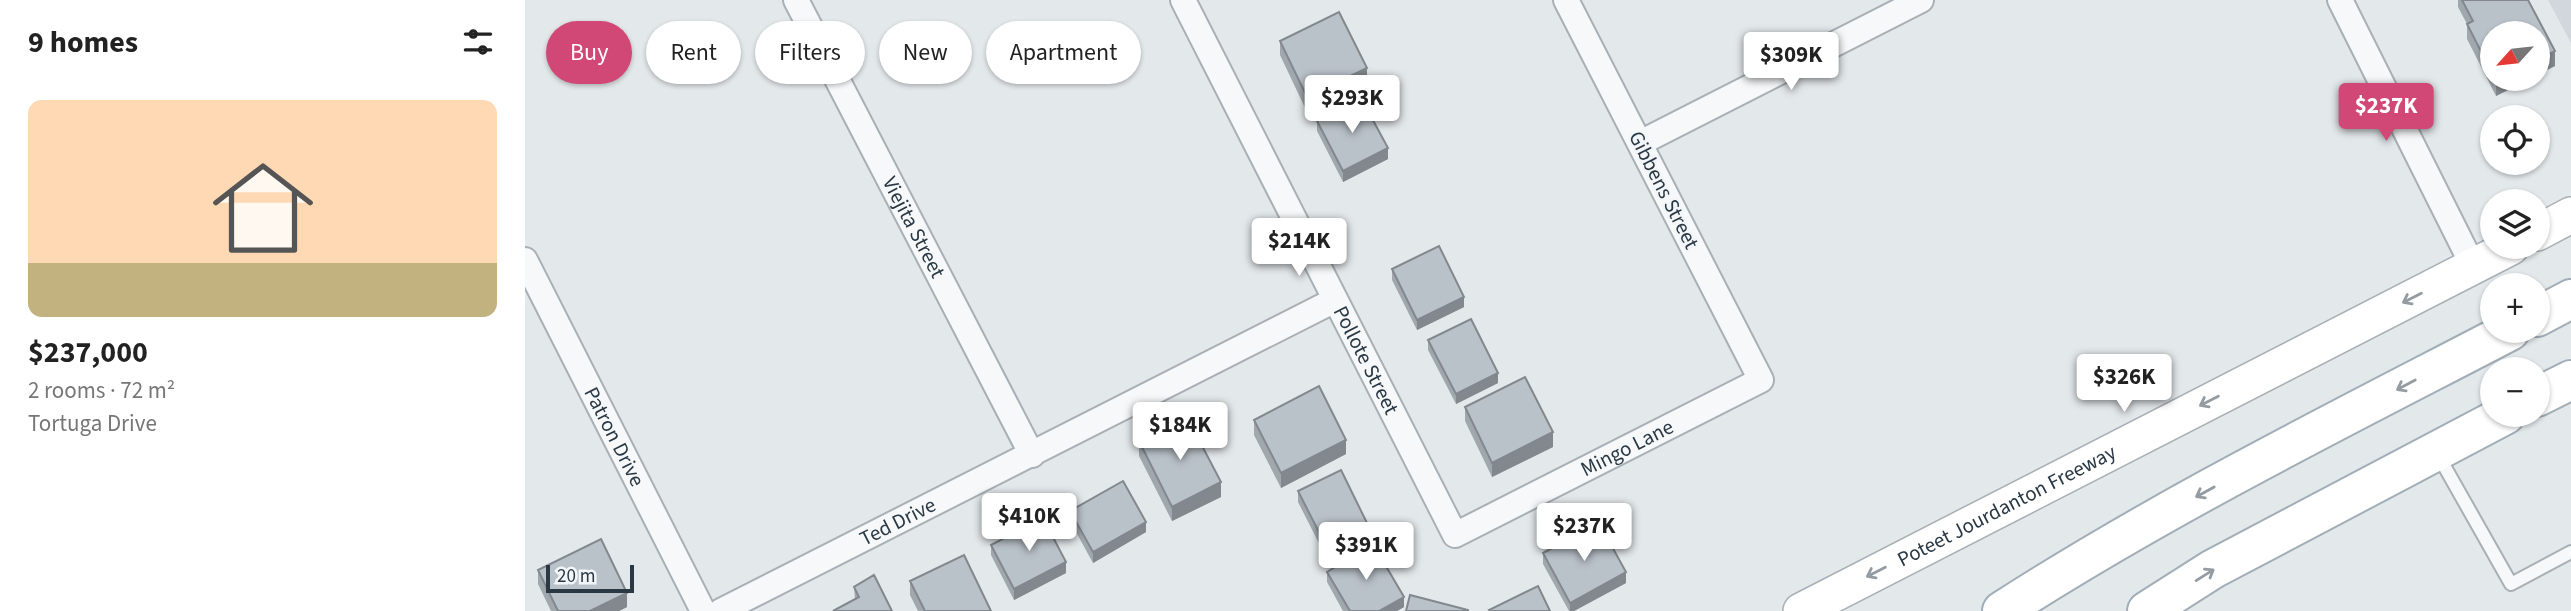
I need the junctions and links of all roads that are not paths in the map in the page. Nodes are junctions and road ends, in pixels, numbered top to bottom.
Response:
1 (796, 0) edge
2 (1183, 0) edge
3 (1566, 0) edge
4 (1920, 0) edge
5 (2340, 0) edge
6 (1640, 143) junction
7 (2571, 215) edge
8 (2550, 226) edge
9 (2487, 259) edge
10 (525, 260) edge
11 (2473, 266) junction
12 (2571, 299) edge
13 (1335, 300) junction
14 (2550, 310) edge
15 (2487, 343) edge
16 (1761, 380) joint
17 (2571, 380) edge
18 (2550, 390) edge
19 (2483, 427) edge
20 (2436, 452) junction
21 (1032, 455) junction
22 (1455, 535) joint
23 (2571, 552) edge
24 (703, 611) edge
25 (721, 611) edge
26 (1801, 611) edge
27 (2002, 611) edge
28 (2147, 611) edge

1 - 21 street, Viejita Street
2 - 13 street, Pollote Street
3 - 6 street, Gibbens Street
4 - 6 street
5 - 11 street
6 - 16 street, Gibbens Street
7 - 8 street
9 - 11 street, Poteet Jourdanton Freeway
10 - 24 street, Patron Drive
11 -> 26 street, Poteet Jourdanton Freeway
12 - 14 main road
13 - 21 street, Ted Drive
13 - 22 street, Pollote Street
15 -> 27 main road
16 - 22 street, Mingo Lane
17 - 18 main road
19 - 20 main road
20 - 23 lane
28 -> 20 main road
21 - 25 street, Ted Drive

